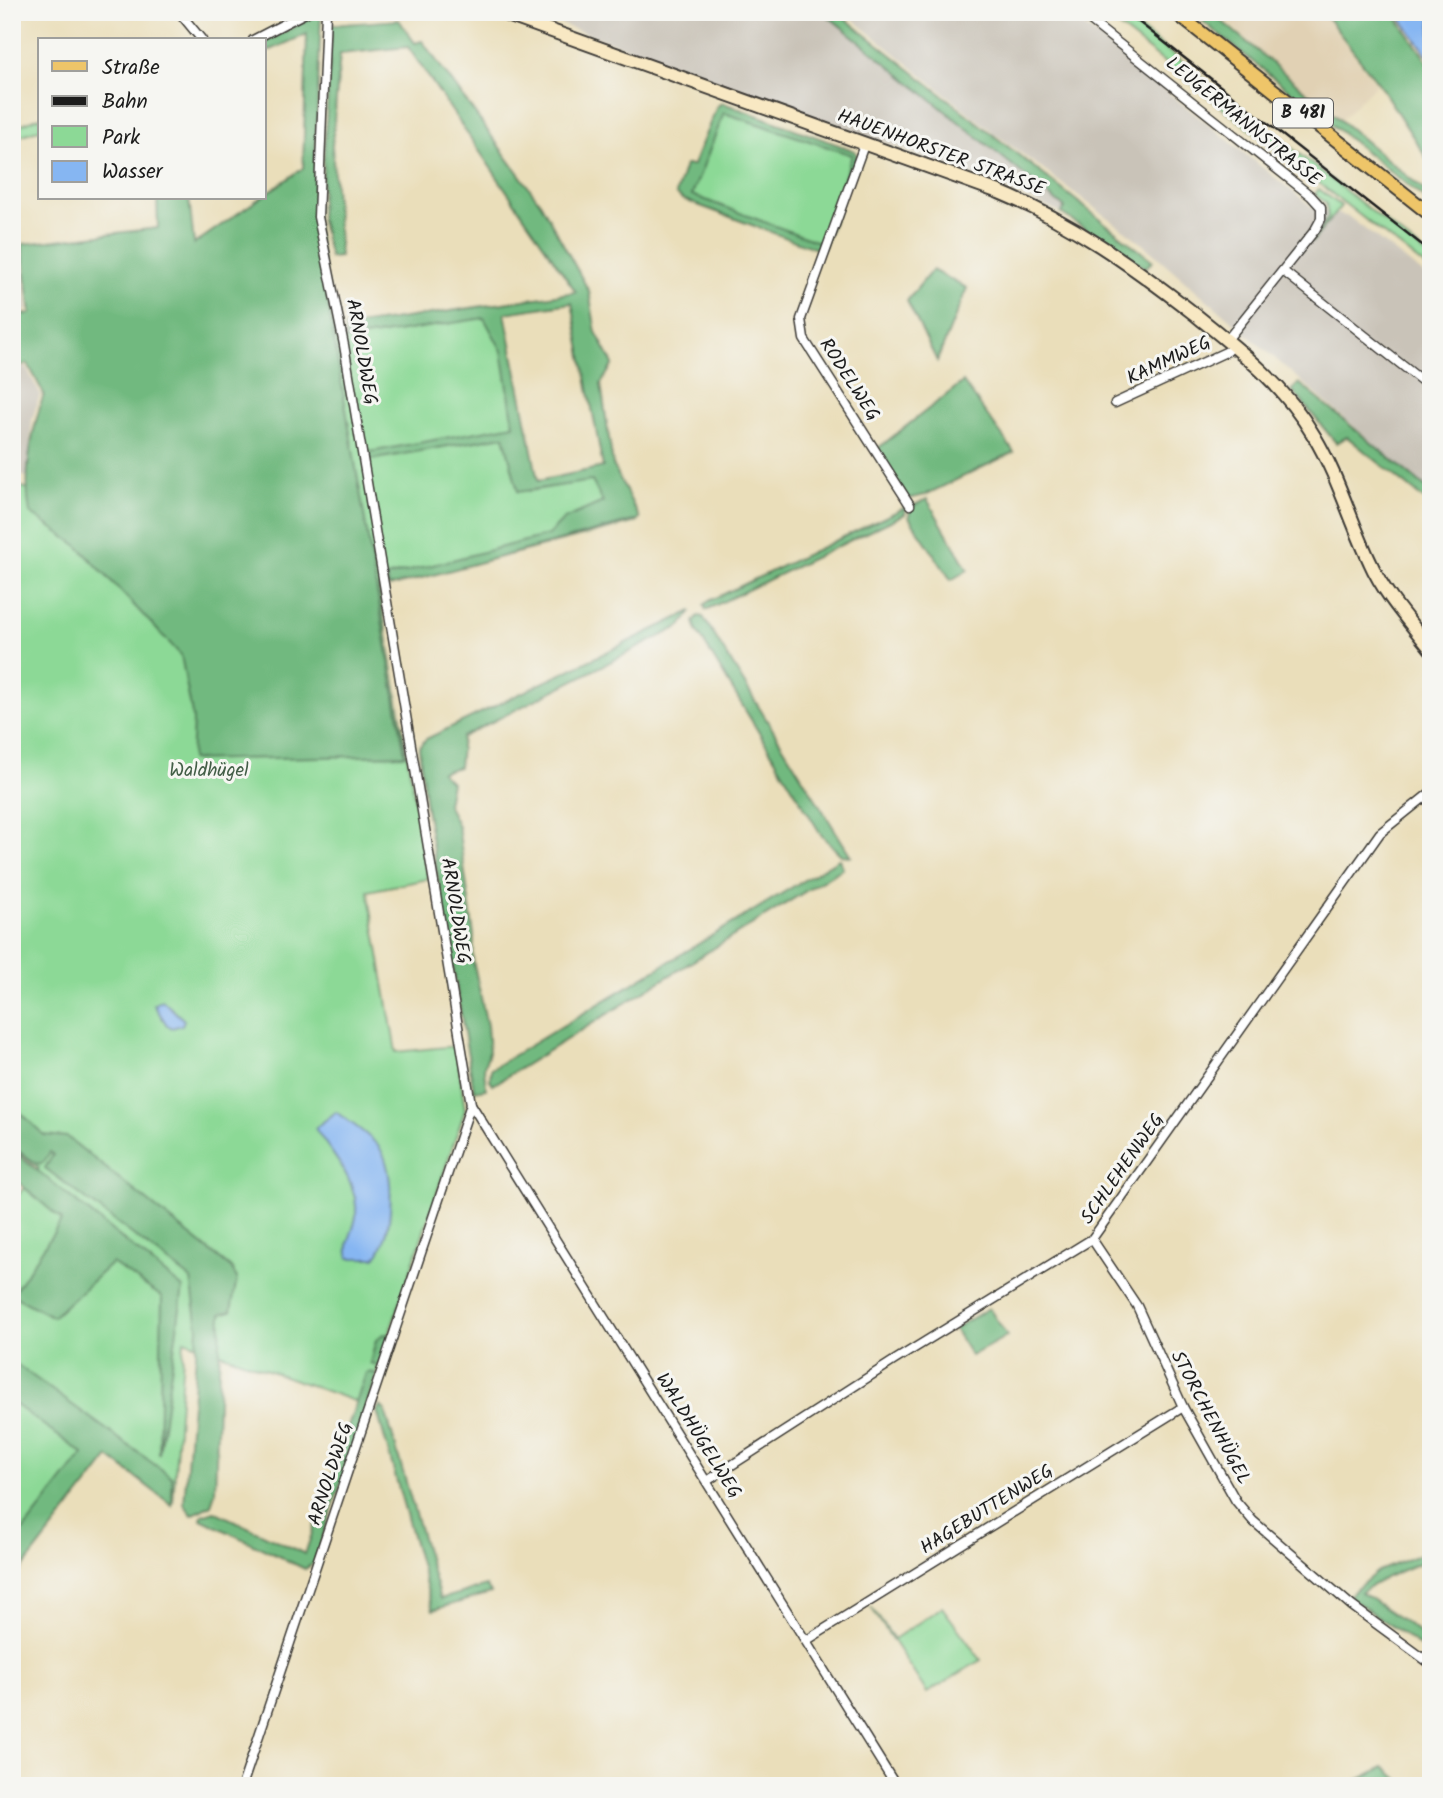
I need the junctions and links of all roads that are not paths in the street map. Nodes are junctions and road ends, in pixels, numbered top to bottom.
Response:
1 (179, 12) edge
2 (307, 12) edge
3 (326, 12) edge
4 (499, 12) edge
5 (1080, 12) edge
6 (1175, 12) edge
7 (200, 38) edge
8 (257, 38) edge
9 (864, 145) junction
10 (1431, 215) edge
11 (1283, 271) junction
12 (1230, 343) junction
13 (1431, 388) edge
14 (1115, 403) dead end
15 (910, 505) dead end
16 (1431, 649) edge
17 (1431, 792) edge
18 (471, 1104) junction
19 (1093, 1239) junction
20 (1183, 1407) junction
21 (707, 1482) junction
22 (807, 1640) junction
23 (1431, 1664) edge
24 (242, 1786) edge
25 (896, 1786) edge

1 - 7 street
2 - 8 street
3 - 18 street, ARNOLDWEG
4 - 9 street, HAUENHORSTER STRASSE
5 - 11 street, LEUGERMANNSTRASSE
6 - 10 main road, B 481
9 - 12 street, HAUENHORSTER STRASSE
9 - 15 street, RODELWEG
11 - 12 street, LEUGERMANNSTRASSE
11 - 13 street
12 - 14 street, KAMMWEG
12 - 16 street, HAUENHORSTER STRASSE
17 - 19 street, SCHLEHENWEG
18 - 21 street, WALDHÜGELWEG
18 - 24 street, ARNOLDWEG
19 - 20 street, STORCHENHÜGEL
19 - 21 street, SCHLEHENWEG
20 - 22 street, HAGEBUTTENWEG
20 - 23 street, STORCHENHÜGEL
21 - 22 street, WALDHÜGELWEG
22 - 25 street, WALDHÜGELWEG

